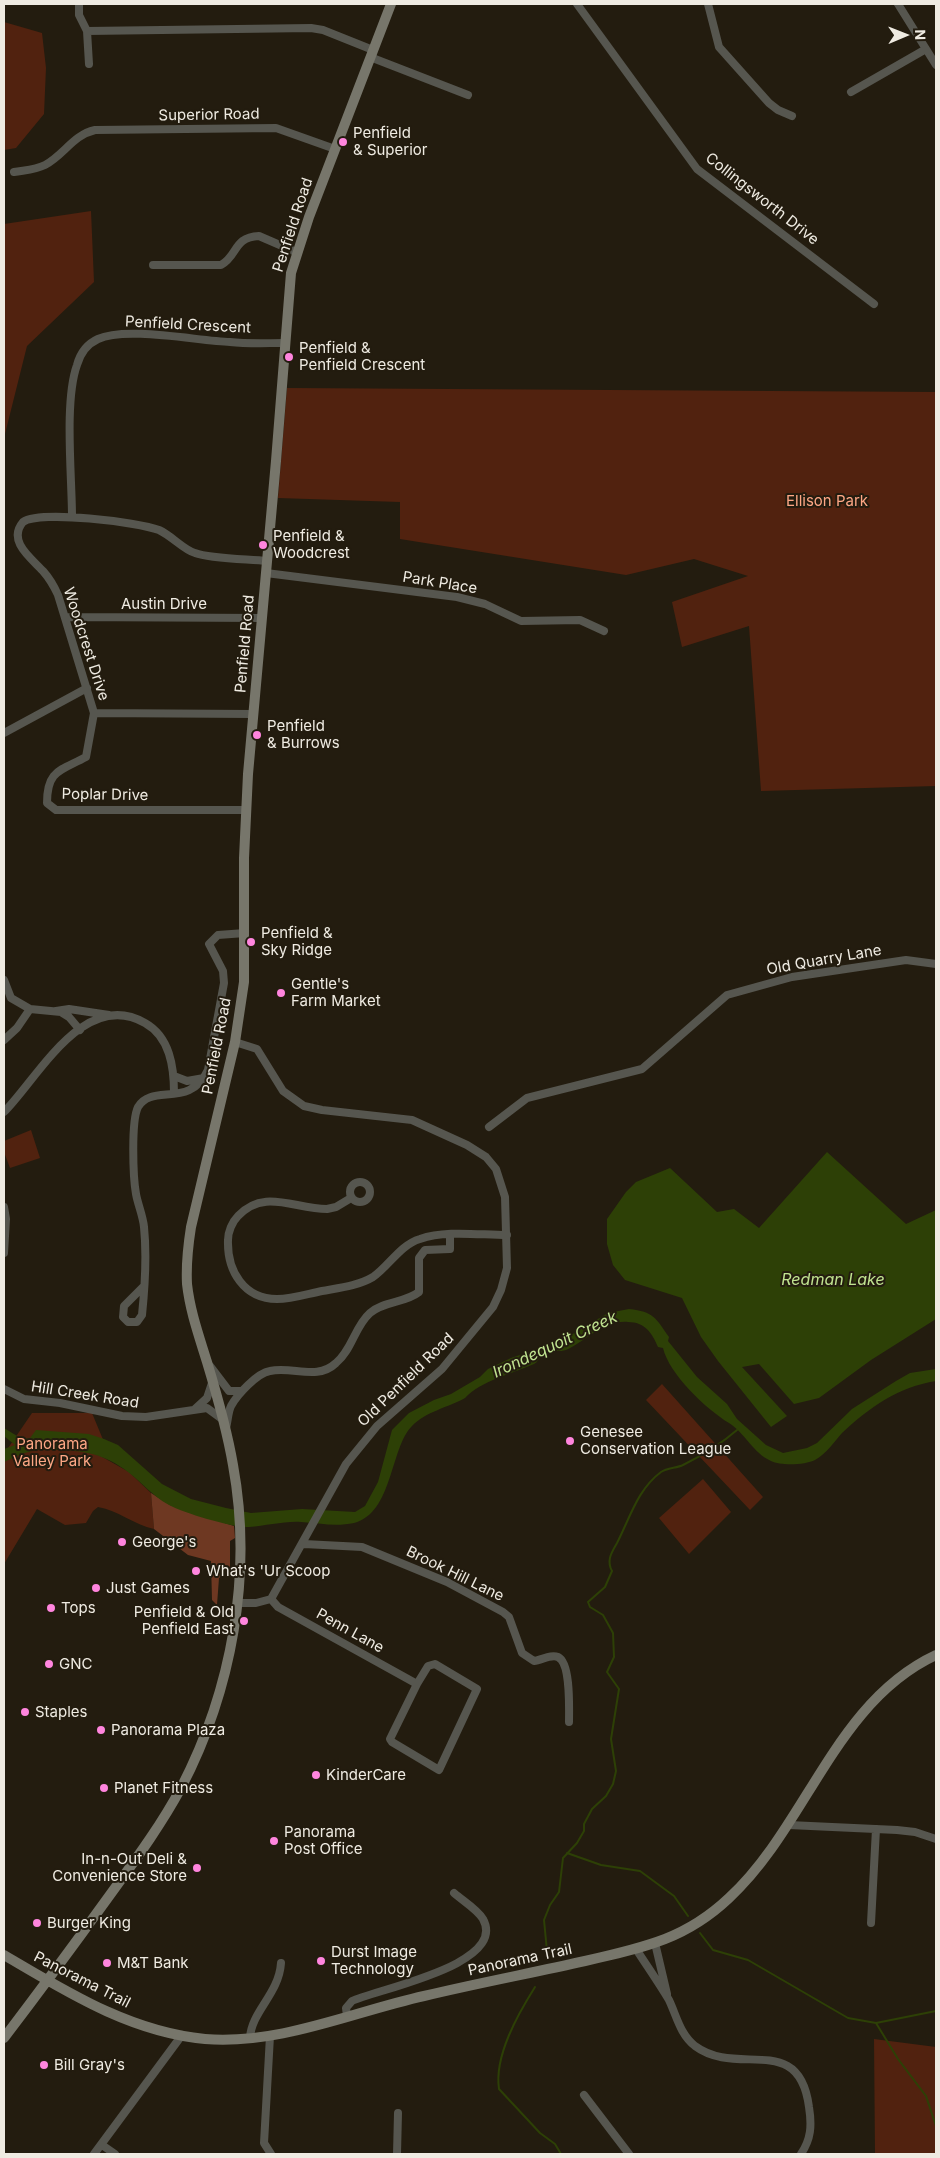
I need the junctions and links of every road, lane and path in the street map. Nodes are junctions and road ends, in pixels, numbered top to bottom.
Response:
1 (79, 4) edge
2 (391, 4) edge
3 (577, 4) edge
4 (708, 4) edge
5 (898, 4) edge
6 (88, 31) junction
7 (926, 49) junction
8 (372, 53) junction
9 (89, 64) dead end
10 (936, 66) edge
11 (851, 92) dead end
12 (468, 95) dead end
13 (792, 116) dead end
14 (335, 149) junction
15 (14, 172) dead end
16 (296, 252) junction
17 (153, 265) dead end
18 (874, 304) dead end
19 (284, 343) junction
20 (72, 517) junction
21 (268, 561) junction
22 (266, 573) junction
23 (66, 617) junction
24 (262, 618) junction
25 (604, 631) dead end
26 (87, 688) junction
27 (94, 713) junction
28 (253, 714) junction
29 (4, 733) edge
30 (246, 810) junction
31 (245, 933) junction
32 (936, 964) edge
33 (4, 980) edge
34 (30, 1009) junction
35 (54, 1011) junction
36 (111, 1015) junction
37 (80, 1030) junction
38 (4, 1040) edge
39 (236, 1042) junction
40 (174, 1076) junction
41 (204, 1078) junction
42 (174, 1093) junction
43 (4, 1112) edge
44 (489, 1127) dead end
45 (351, 1198) dead end
46 (4, 1207) edge
47 (450, 1234) junction
48 (507, 1235) junction
49 (4, 1253) edge
50 (144, 1287) dead end
51 (206, 1361) junction
52 (212, 1383) junction
53 (4, 1390) edge
54 (242, 1391) junction
55 (195, 1409) junction
56 (222, 1419) junction
57 (226, 1433) junction
58 (304, 1544) junction
59 (271, 1599) junction
60 (237, 1603) junction
61 (936, 1655) edge
62 (417, 1684) junction
63 (569, 1722) dead end
64 (789, 1824) junction
65 (876, 1829) junction
66 (936, 1839) edge
67 (454, 1894) dead end
68 (871, 1923) dead end
69 (655, 1942) junction
70 (636, 1948) junction
71 (4, 1955) edge
72 (281, 1963) dead end
73 (48, 1981) junction
74 (669, 2001) junction
75 (347, 2016) junction
76 (182, 2035) junction
77 (270, 2036) junction
78 (4, 2038) edge
79 (250, 2038) junction
80 (584, 2095) dead end
81 (398, 2113) dead end
82 (102, 2145) junction
83 (94, 2154) edge
84 (115, 2154) edge
85 (271, 2154) edge
86 (397, 2154) edge
87 (629, 2154) edge
88 (801, 2154) edge

1 - 6 street
2 - 8 main road, Penfield Road
3 - 18 street, Collingsworth Drive
4 - 13 street
5 - 7 street
6 - 8 street
6 - 9 street
7 - 10 street
7 - 11 street
8 - 12 street
8 - 14 main road, Penfield Road
14 - 15 street, Superior Road
14 - 16 main road, Penfield Road
16 - 17 street
16 - 19 main road, Penfield Road
19 - 20 street, Penfield Crescent
19 - 21 main road, Penfield Road
20 - 21 street, Woodcrest Drive
20 - 23 street, Woodcrest Drive
21 - 22 main road, Penfield Road
22 - 24 main road, Penfield Road
22 - 25 street, Park Place
23 - 24 street, Austin Drive
23 - 26 street, Woodcrest Drive
24 - 28 main road, Penfield Road
26 - 27 street, Woodcrest Drive
26 - 29 street
27 - 28 street
27 - 30 street, Poplar Drive
28 - 30 main road, Penfield Road
30 - 31 main road, Penfield Road
31 - 39 main road, Penfield Road
31 - 41 street
32 - 44 street, Old Quarry Lane
33 - 34 street
34 - 35 street
34 - 38 street
35 - 36 street
35 - 37 street
36 - 37 street
36 - 40 street
37 - 43 street
39 - 48 street, Old Penfield Road
39 - 51 main road, Penfield Road
40 - 41 street
40 - 42 street
41 - 42 street
42 - 50 street
45 - 47 street
46 - 49 street
47 - 48 street
47 - 54 street
48 - 58 street, Old Penfield Road
51 - 52 main road, Penfield Road
51 - 54 street
52 - 55 street
52 - 56 main road, Penfield Road
53 - 55 street, Hill Creek Road
54 - 57 street
55 - 56 street, Hill Creek Road
56 - 57 main road, Penfield Road
57 - 60 main road, Penfield Road
58 - 59 street, Old Penfield Road
58 - 63 street, Brook Hill Lane
59 - 60 street
59 - 62 street, Penn Lane
60 - 73 main road, Penfield Road
61 - 64 main road, Panorama Trail
62 - 62 street
64 - 65 street
64 - 69 main road, Panorama Trail
65 - 66 street
65 - 68 street
67 - 75 street
69 - 70 main road, Panorama Trail
69 - 74 street
70 - 74 street
70 - 75 main road, Panorama Trail
71 - 73 main road, Panorama Trail
72 - 79 street
73 - 76 main road, Panorama Trail
73 - 78 main road, Penfield Road
74 - 88 street
75 - 77 main road, Panorama Trail
76 - 79 main road, Panorama Trail
76 - 82 street
77 - 79 main road, Panorama Trail
77 - 85 street
80 - 87 street
81 - 86 street
82 - 83 street
82 - 84 street

